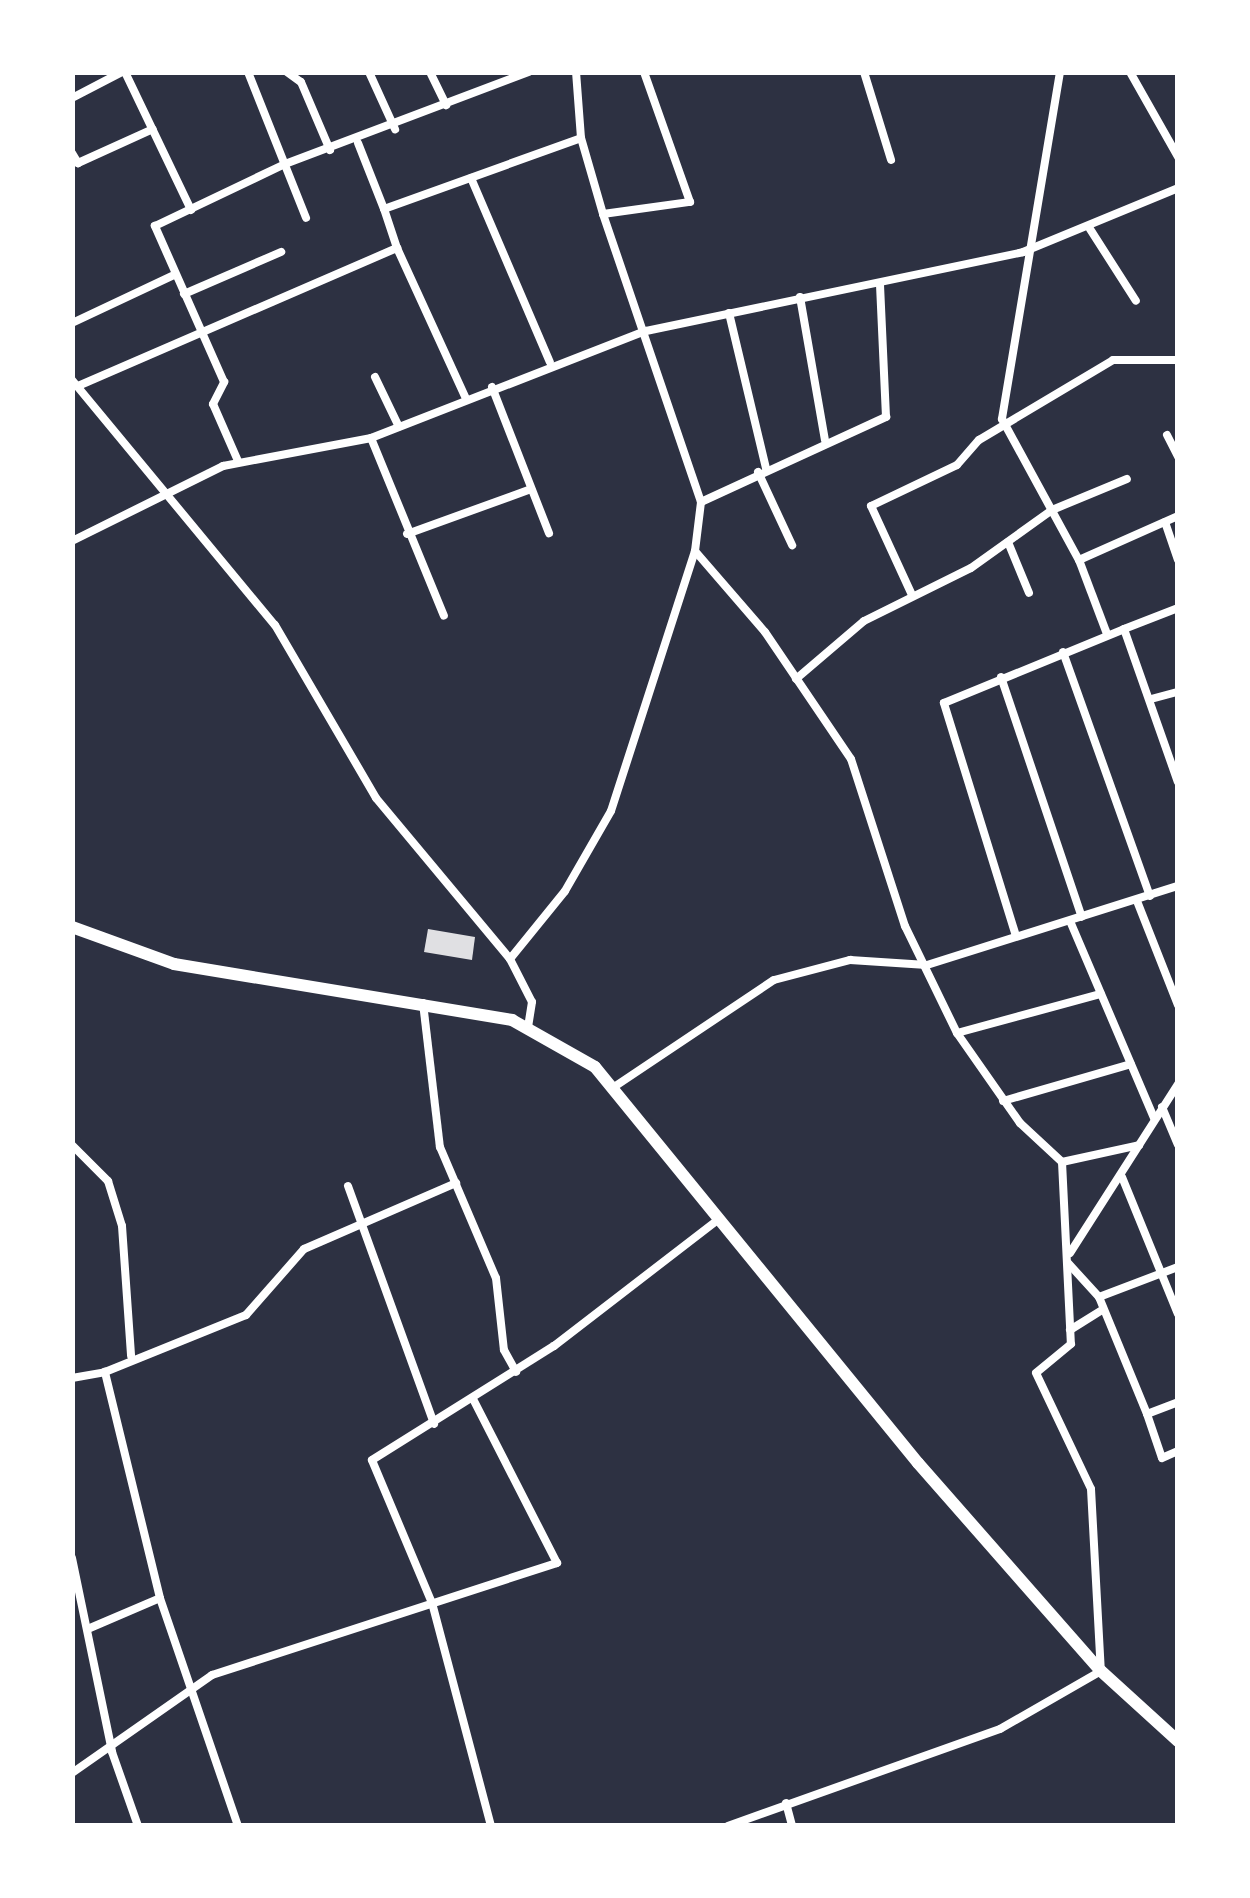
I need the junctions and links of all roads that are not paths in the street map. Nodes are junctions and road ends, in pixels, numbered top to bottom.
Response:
1 (123, 72) edge
2 (248, 72) edge
3 (287, 72) edge
4 (369, 72) edge
5 (430, 72) edge
6 (529, 72) edge
7 (576, 72) edge
8 (644, 72) edge
9 (864, 72) edge
10 (1060, 72) edge
11 (1130, 72) edge
12 (72, 98) edge
13 (446, 105) junction
14 (154, 129) junction
15 (395, 129) junction
16 (581, 138) junction
17 (358, 143) junction
18 (330, 150) junction
19 (72, 152) edge
20 (1178, 158) edge
21 (891, 160) dead end
22 (285, 164) junction
23 (471, 178) junction
24 (1178, 188) edge
25 (384, 209) junction
26 (191, 210) junction
27 (602, 214) junction
28 (306, 218) dead end
29 (1090, 229) junction
30 (397, 248) junction
31 (282, 252) dead end
32 (1023, 252) junction
33 (174, 275) junction
34 (880, 284) junction
35 (184, 294) junction
36 (800, 297) junction
37 (1136, 301) dead end
38 (729, 313) junction
39 (72, 323) edge
40 (646, 331) junction
41 (202, 333) junction
42 (1178, 360) edge
43 (550, 362) junction
44 (376, 377) dead end
45 (75, 383) edge
46 (492, 387) junction
47 (466, 399) junction
48 (1006, 424) junction
49 (398, 427) junction
50 (1167, 435) dead end
51 (371, 438) junction
52 (825, 440) junction
53 (1178, 456) edge
54 (238, 461) junction
55 (762, 470) junction
56 (1126, 479) dead end
57 (531, 490) junction
58 (167, 495) junction
59 (701, 502) junction
60 (1052, 510) junction
61 (1178, 516) edge
62 (1164, 522) junction
63 (72, 525) edge
64 (548, 533) dead end
65 (407, 534) junction
66 (76, 539) edge
67 (1008, 542) junction
68 (792, 544) dead end
69 (695, 551) junction
70 (1080, 560) junction
71 (1178, 560) edge
72 (1029, 593) dead end
73 (912, 594) junction
74 (1178, 608) edge
75 (444, 616) dead end
76 (1124, 629) junction
77 (1107, 634) junction
78 (1062, 652) junction
79 (1001, 677) junction
80 (796, 678) junction
81 (1178, 692) edge
82 (1150, 699) junction
83 (1178, 782) edge
84 (1178, 886) edge
85 (1150, 896) junction
86 (1138, 900) junction
87 (1082, 917) junction
88 (1070, 920) junction
89 (72, 927) edge
90 (1016, 936) junction
91 (510, 959) junction
92 (927, 966) junction
93 (1101, 994) junction
94 (423, 1002) junction
95 (1178, 1005) edge
96 (528, 1027) junction
97 (957, 1032) junction
98 (1130, 1064) junction
99 (1178, 1084) edge
100 (614, 1086) junction
101 (1004, 1101) junction
102 (1162, 1107) junction
103 (1154, 1118) junction
104 (72, 1145) edge
105 (1139, 1145) junction
106 (1178, 1145) edge
107 (1062, 1162) junction
108 (1122, 1177) junction
109 (456, 1183) junction
110 (348, 1186) dead end
111 (721, 1218) junction
112 (359, 1227) junction
113 (1069, 1259) junction
114 (1178, 1267) edge
115 (1160, 1274) junction
116 (1099, 1297) junction
117 (1102, 1310) junction
118 (1178, 1314) edge
119 (1070, 1330) junction
120 (131, 1356) junction
121 (105, 1372) junction
122 (516, 1372) junction
123 (72, 1378) edge
124 (473, 1399) junction
125 (1178, 1402) edge
126 (1147, 1414) junction
127 (434, 1424) junction
128 (1178, 1451) edge
129 (72, 1558) edge
130 (160, 1598) junction
131 (432, 1603) junction
132 (90, 1628) junction
133 (1101, 1671) junction
134 (193, 1689) junction
135 (1178, 1741) edge
136 (112, 1752) junction
137 (72, 1773) edge
138 (786, 1803) junction
139 (138, 1826) edge
140 (238, 1826) edge
141 (491, 1826) edge
142 (728, 1826) edge
143 (792, 1826) edge

1 - 12 street
1 - 14 street
2 - 22 street
3 - 18 street
4 - 15 street
5 - 13 street
6 - 13 street
7 - 16 street
8 - 27 street
9 - 21 street
10 - 32 street
11 - 20 street
13 - 15 street
14 - 19 street
14 - 26 street
15 - 17 street
16 - 23 street
16 - 27 street
17 - 18 street
17 - 25 street
18 - 22 street
22 - 26 street
22 - 28 street
23 - 25 street
23 - 43 street
24 - 29 street
25 - 30 street
26 - 33 street
27 - 40 street
29 - 32 street
29 - 37 street
30 - 41 street
30 - 47 street
31 - 35 street
32 - 34 street
32 - 48 street
33 - 35 street
33 - 39 street
34 - 36 street
34 - 52 street
35 - 41 street
36 - 38 street
36 - 52 street
38 - 40 street
38 - 55 street
40 - 43 street
40 - 59 street
41 - 45 street
41 - 54 street
42 - 48 street
43 - 46 street
44 - 49 street
45 - 58 street
46 - 47 street
46 - 57 street
47 - 49 street
48 - 60 street
48 - 73 street
49 - 51 street
50 - 53 street
51 - 54 street
51 - 65 street
52 - 55 street
54 - 58 street
55 - 59 street
55 - 68 street
56 - 60 street
57 - 64 street
57 - 65 street
58 - 66 street
58 - 91 street
59 - 69 street
60 - 67 street
60 - 70 street
61 - 62 street
62 - 70 street
62 - 71 street
63 - 66 street
65 - 75 street
67 - 72 street
67 - 73 street
69 - 80 street
69 - 91 street
70 - 77 street
73 - 80 street
74 - 76 street
76 - 77 street
76 - 82 street
77 - 78 street
78 - 79 street
78 - 85 street
79 - 87 street
79 - 90 street
80 - 92 street
81 - 82 street
82 - 83 street
84 - 85 street
85 - 86 street
86 - 87 street
86 - 95 street
87 - 88 street
88 - 90 street
88 - 93 street
89 - 94 main road
90 - 92 street
91 - 96 street
92 - 97 street
92 - 100 street
93 - 97 street
93 - 98 street
94 - 96 main road
94 - 109 street
96 - 100 main road
97 - 101 street
98 - 101 street
98 - 103 street
99 - 102 street
100 - 111 main road
101 - 107 street
102 - 103 street
102 - 106 street
103 - 105 street
104 - 120 street
105 - 107 street
105 - 108 street
107 - 113 street
108 - 113 street
108 - 115 street
109 - 112 street
109 - 122 street
110 - 112 street
111 - 122 street
111 - 133 main road
112 - 120 street
112 - 127 street
113 - 116 street
113 - 119 street
114 - 115 street
115 - 116 street
115 - 118 street
116 - 117 street
117 - 119 street
117 - 126 street
119 - 133 street
120 - 121 street
121 - 123 street
121 - 130 street
122 - 124 street
124 - 127 street
124 - 131 street
125 - 126 street
126 - 128 street
127 - 131 street
129 - 132 street
130 - 132 street
130 - 134 street
131 - 134 street
131 - 141 street
132 - 136 street
133 - 135 main road
133 - 138 street
134 - 136 street
134 - 140 street
136 - 137 street
136 - 139 street
138 - 142 street
138 - 143 street

